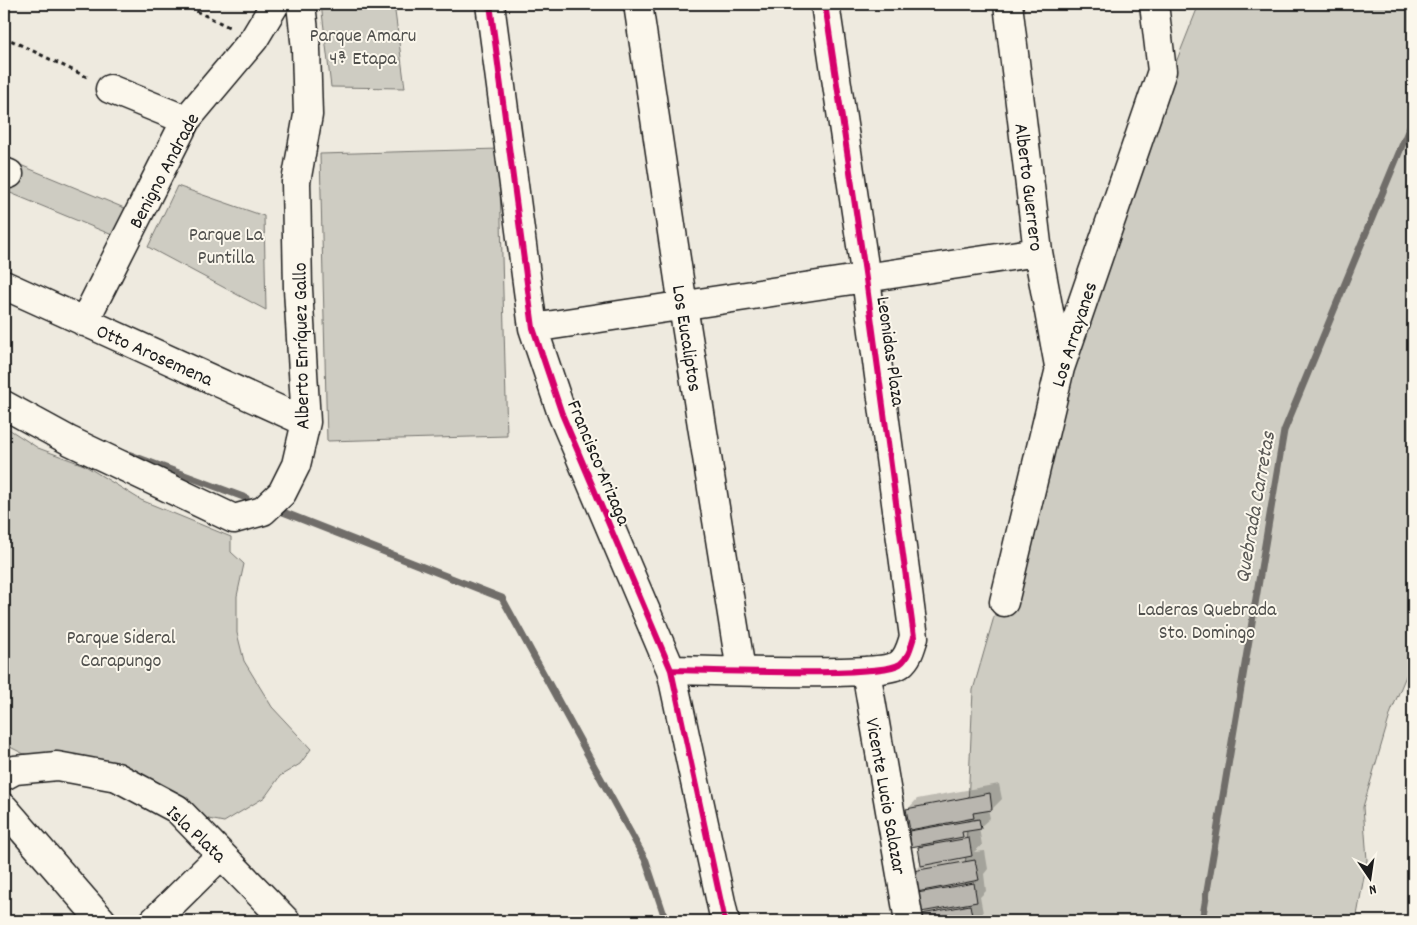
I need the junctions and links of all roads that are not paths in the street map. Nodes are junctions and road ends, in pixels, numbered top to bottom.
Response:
1 (275, 4) edge
2 (301, 4) edge
3 (490, 4) edge
4 (638, 4) edge
5 (825, 4) edge
6 (1008, 4) edge
7 (1154, 4) edge
8 (110, 89) road end
9 (186, 120) junction
10 (1038, 252) junction
11 (866, 279) junction
12 (4, 285) edge
13 (682, 306) junction
14 (84, 322) junction
15 (533, 328) junction
16 (1060, 368) junction
17 (4, 405) edge
18 (306, 422) junction
19 (1004, 602) dead end
20 (671, 670) junction
21 (740, 671) junction
22 (866, 671) junction
23 (4, 776) edge
24 (4, 808) edge
25 (221, 855) junction
26 (102, 921) edge
27 (154, 921) edge
28 (286, 921) edge
29 (725, 921) edge
30 (908, 921) edge

1 - 9 street, Benigno Andrade
2 - 18 street, Alberto Enríquez Gallo
3 - 15 street, Francisco Arizaga
4 - 13 street, Los Eucaliptos
5 - 11 street, Leonidas Plaza
6 - 10 street, Alberto Guerrero
7 - 16 street, Los Arrayanes
8 - 9 street
9 - 14 street, Benigno Andrade
10 - 11 street
10 - 16 street, Alberto Guerrero
11 - 13 street
11 - 22 street, Leonidas Plaza
12 - 14 street, Otto Arosemena
13 - 15 street
13 - 21 street, Los Eucaliptos
14 - 18 street, Otto Arosemena
15 - 20 street, Francisco Arizaga
16 - 19 street, Los Arrayanes
17 - 18 street, Alberto Enríquez Gallo
20 - 21 street
20 - 29 street, Francisco Arizaga
21 - 22 street
22 - 30 street, Vicente Lucio Salazar
23 - 25 street, Isla Plata
24 - 26 street
25 - 27 street
25 - 28 street, Isla Plata

